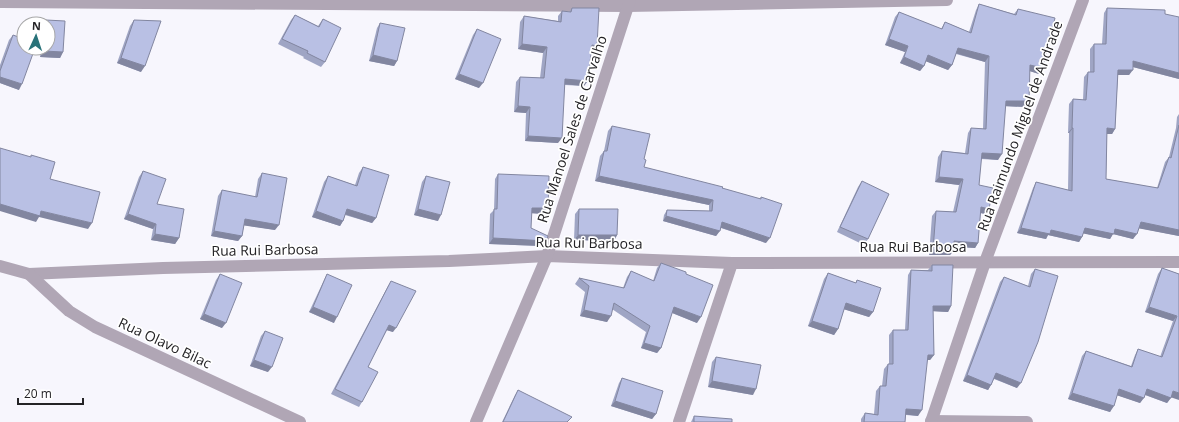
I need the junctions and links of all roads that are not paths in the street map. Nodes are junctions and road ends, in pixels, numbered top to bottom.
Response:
1 (947, 0) edge
2 (1083, 0) edge
3 (0, 2) edge
4 (629, 3) edge
5 (547, 256) junction
6 (985, 262) junction
7 (1179, 262) edge
8 (732, 263) junction
9 (0, 266) edge
10 (29, 274) junction
11 (300, 422) edge
12 (476, 422) edge
13 (679, 422) edge
14 (931, 422) edge
15 (1027, 422) edge

1 - 4 street
2 - 6 street, Rua Raimundo Miguel de Andrade
3 - 4 street
4 - 5 street, Rua Manoel Sales de Carvalho
5 - 8 street, Rua Rui Barbosa
5 - 10 street, Rua Rui Barbosa
5 - 12 street, Rua Manoel Sales de Carvalho
6 - 7 street, Rua Rui Barbosa
6 - 8 street, Rua Rui Barbosa
6 - 14 street, Rua Raimundo Miguel de Andrade
8 - 13 street
9 - 10 street, Rua Rui Barbosa
10 - 11 street, Rua Olavo Bilac
14 - 15 street

